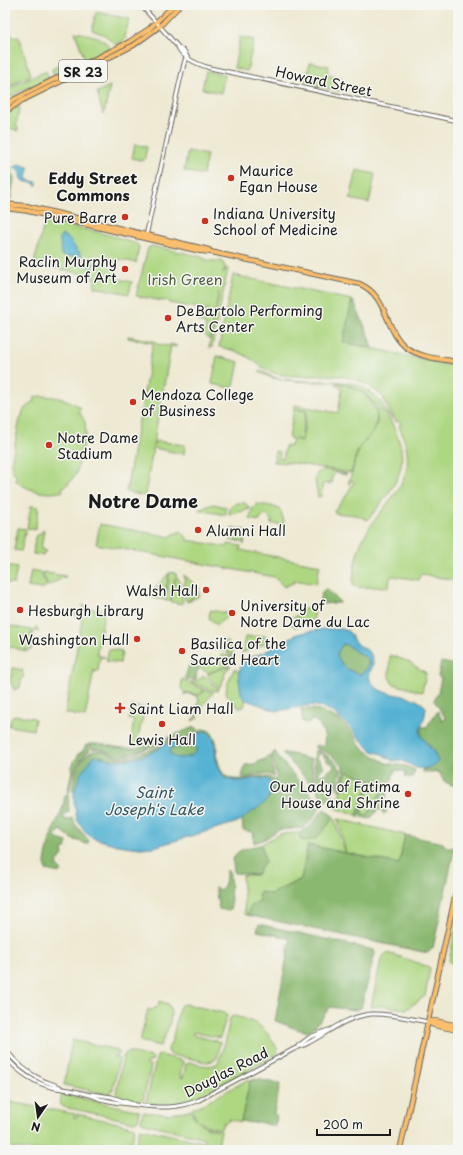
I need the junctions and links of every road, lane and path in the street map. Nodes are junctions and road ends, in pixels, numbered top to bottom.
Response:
1 (141, 5) edge
2 (174, 5) edge
3 (180, 5) edge
4 (158, 24) junction
5 (187, 57) junction
6 (5, 106) edge
7 (5, 112) edge
8 (458, 121) edge
9 (5, 204) edge
10 (5, 208) edge
11 (146, 236) junction
12 (458, 362) edge
13 (458, 883) edge
14 (428, 1022) junction
15 (458, 1026) edge
16 (458, 1030) edge
17 (5, 1049) edge
18 (5, 1056) edge
19 (62, 1088) junction
20 (400, 1150) edge

1 - 4 street, Howard Street
2 - 4 main road, SR 23
3 - 4 main road, SR 23
4 - 5 street, Howard Street
4 - 6 main road, SR 23
4 - 7 main road, SR 23
5 - 8 street, Howard Street
5 - 11 street
9 - 11 main road
10 - 11 main road
11 - 12 main road
13 - 14 main road
14 - 15 highway
14 - 16 highway
14 - 19 street, Douglas Road
14 - 20 main road
17 - 19 street, Douglas Road
18 - 19 street, Douglas Road

